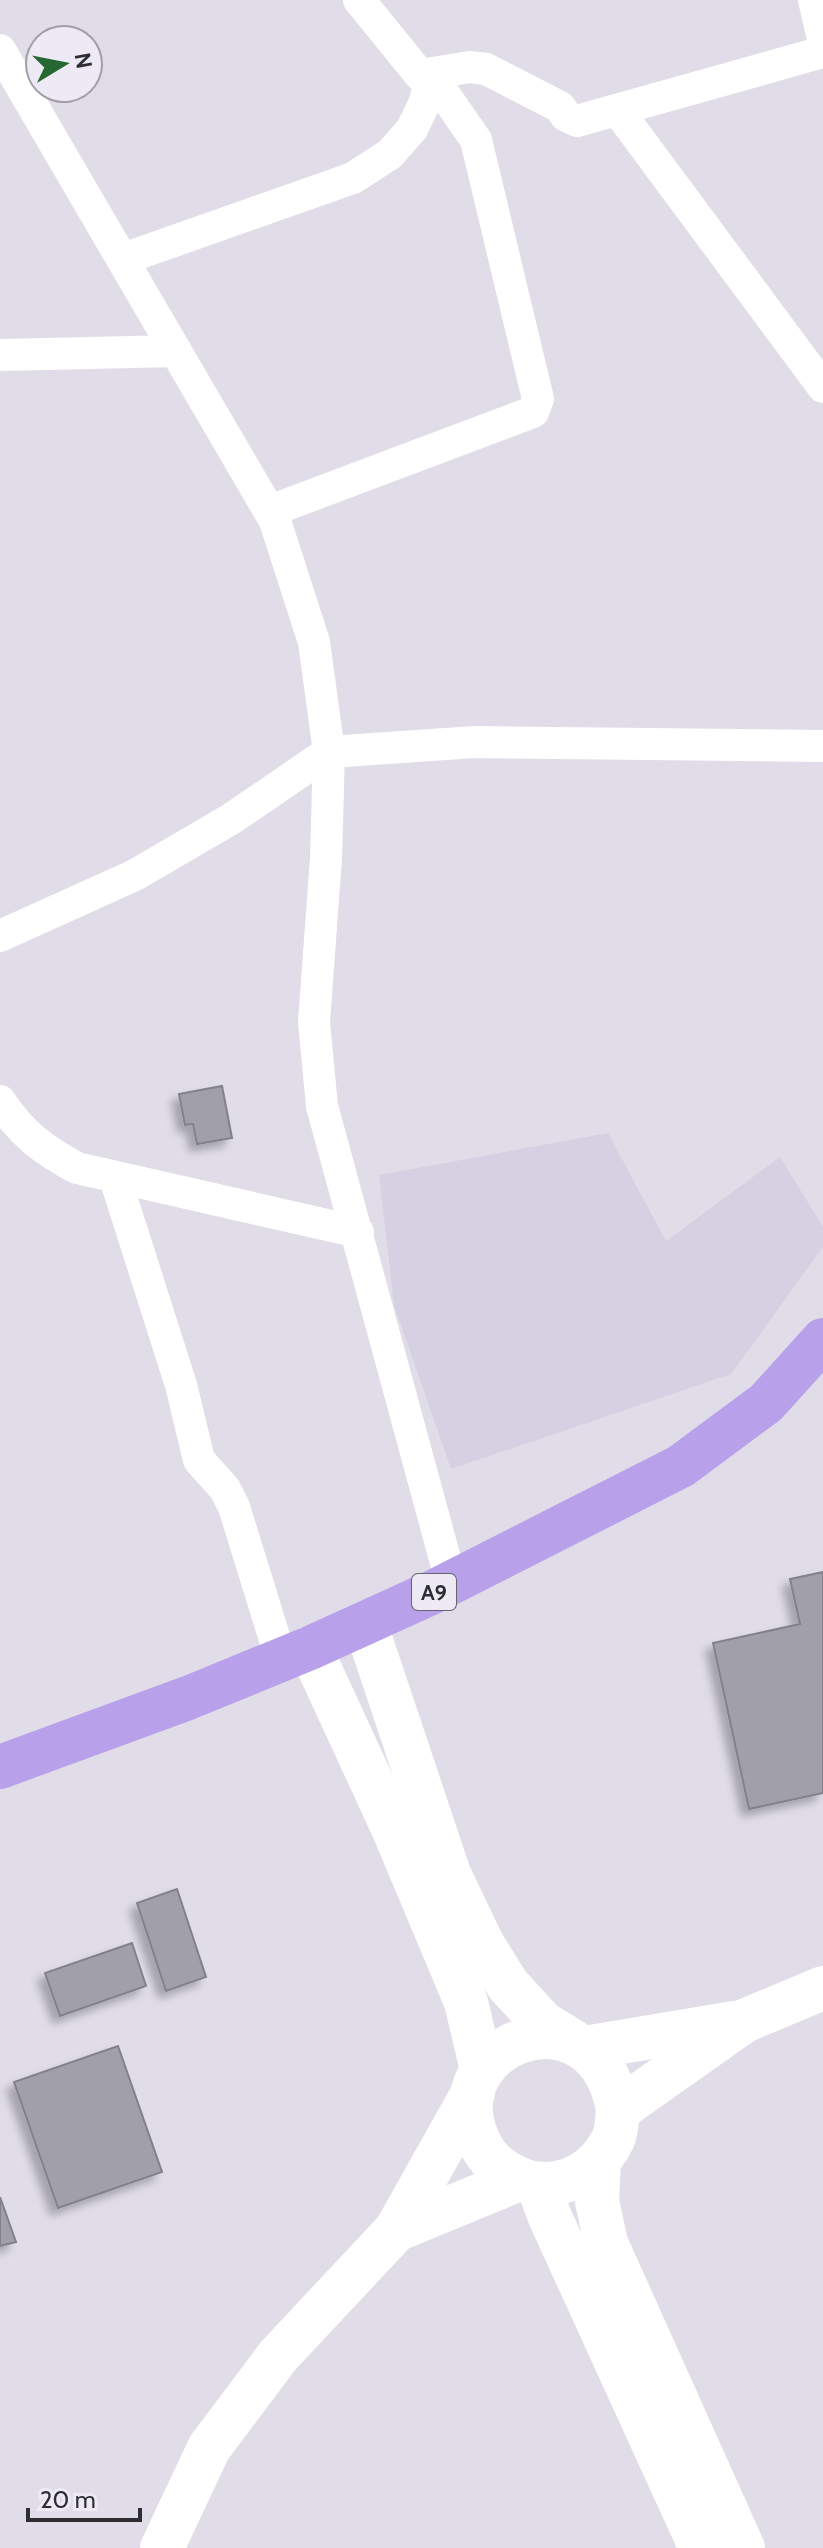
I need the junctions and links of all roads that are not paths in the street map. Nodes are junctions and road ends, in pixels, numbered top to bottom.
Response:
1 (359, 0) edge
2 (814, 0) edge
3 (823, 39) edge
4 (0, 50) edge
5 (823, 52) edge
6 (431, 75) junction
7 (619, 112) junction
8 (123, 259) junction
9 (176, 351) junction
10 (0, 355) edge
11 (823, 387) edge
12 (270, 511) junction
13 (823, 746) edge
14 (329, 752) junction
15 (0, 936) edge
16 (0, 1101) edge
17 (115, 1178) junction
18 (358, 1232) junction
19 (823, 1340) edge
20 (451, 1581) junction
21 (365, 1623) junction
22 (296, 1654) junction
23 (0, 1767) edge
24 (823, 1988) edge
25 (744, 2021) junction
26 (580, 2045) junction
27 (477, 2082) junction
28 (618, 2110) junction
29 (599, 2161) junction
30 (528, 2182) junction
31 (396, 2230) junction
32 (162, 2548) edge
33 (701, 2548) edge
34 (743, 2548) edge

1 - 6 street
2 - 3 street
4 - 8 street
5 - 7 street
6 - 7 street
6 - 8 street
6 - 12 street
7 - 11 street
8 - 9 street
9 - 10 street
9 - 12 street
12 - 14 street
13 - 14 street
14 - 15 street
14 - 18 street
16 - 17 street
17 - 18 street
17 - 22 street
18 - 20 street
19 - 20 highway, A9
20 - 21 highway, A9
21 - 22 highway, A9
21 - 26 main road
22 - 23 highway, A9
22 - 27 main road
24 - 25 main road
25 - 26 main road
25 - 28 main road
26 - 27 main road
26 - 28 main road
27 - 30 main road
27 - 31 main road
28 - 29 main road
29 - 30 main road
29 - 34 main road
30 - 31 main road
30 - 33 main road
31 - 32 main road

